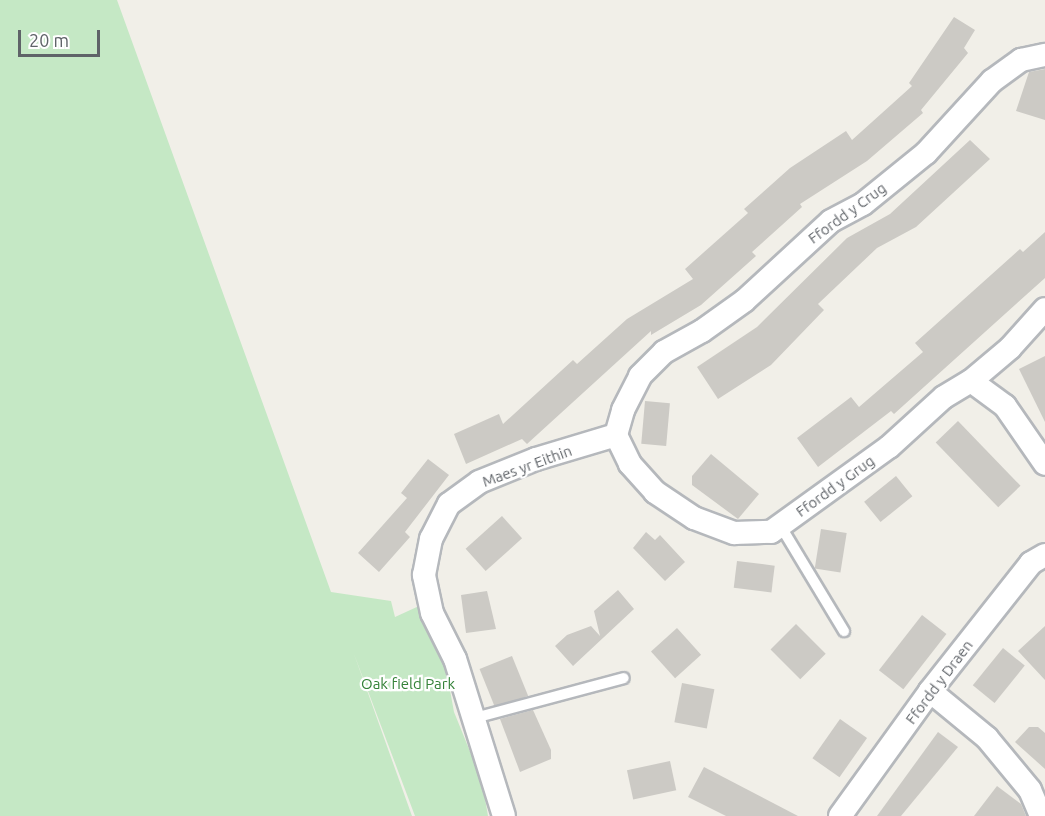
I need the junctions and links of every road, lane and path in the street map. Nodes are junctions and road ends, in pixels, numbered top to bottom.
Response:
1 (1045, 55) edge
2 (1045, 309) edge
3 (971, 381) junction
4 (616, 435) junction
5 (1045, 464) edge
6 (780, 525) junction
7 (1045, 555) edge
8 (844, 631) dead end
9 (624, 678) dead end
10 (930, 692) junction
11 (471, 719) junction
12 (504, 816) edge
13 (840, 816) edge
14 (1041, 816) edge

1 - 4 street, Ffordd y Crug
2 - 3 street, Ffordd y Grug
3 - 5 street
3 - 6 street, Ffordd y Grug
4 - 6 street, Ffordd y Grug
4 - 11 street, Maes yr Eithin
6 - 8 lane
7 - 10 street, Ffordd y Draen
9 - 11 lane
10 - 13 street, Ffordd y Draen
10 - 14 street
11 - 12 street, Maes yr Eithin

